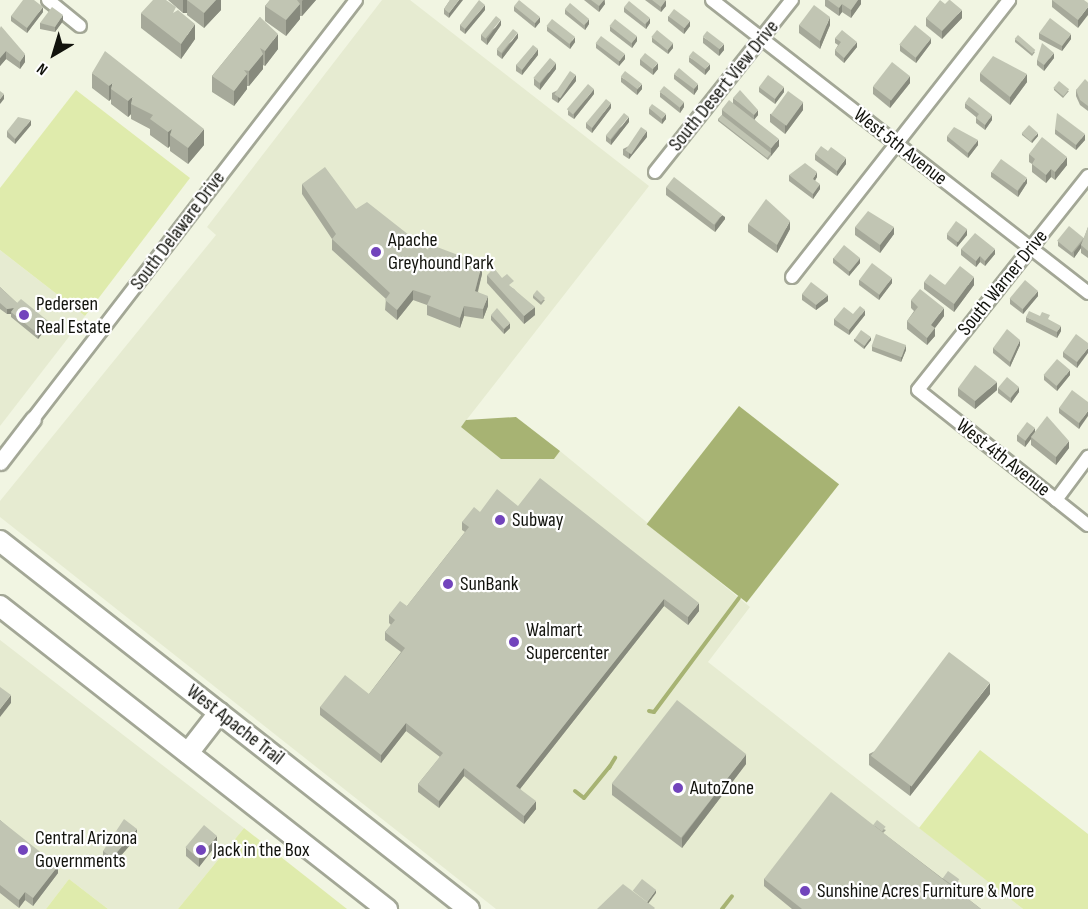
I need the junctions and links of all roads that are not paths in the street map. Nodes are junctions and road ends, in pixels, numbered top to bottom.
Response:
1 (48, 0) edge
2 (356, 0) edge
3 (712, 0) edge
4 (792, 0) edge
5 (1009, 0) edge
6 (80, 26) dead end
7 (762, 39) junction
8 (896, 144) junction
9 (655, 172) dead end
10 (1088, 176) edge
11 (1031, 249) junction
12 (792, 277) dead end
13 (1088, 293) edge
14 (918, 390) joint
15 (33, 419) joint
16 (1088, 457) edge
17 (0, 462) edge
18 (1056, 500) junction
19 (1088, 525) edge
20 (0, 541) edge
21 (0, 606) edge
22 (219, 713) junction
23 (188, 753) junction
24 (387, 909) edge
25 (469, 909) edge

1 - 6 street
2 - 15 street, South Delaware Drive
3 - 7 street, West 5th Avenue
4 - 7 street, South Desert View Drive
5 - 8 street
7 - 8 street, West 5th Avenue
7 - 9 street, South Desert View Drive
8 - 11 street, West 5th Avenue
8 - 12 street
10 - 11 street, South Warner Drive
11 - 13 street, West 5th Avenue
11 - 14 street, South Warner Drive
14 - 18 street, West 4th Avenue
15 - 17 street, South Delaware Drive
16 - 18 street
18 - 19 street, West 4th Avenue
20 - 22 main road, West Apache Trail
21 - 23 main road
22 - 23 main road
22 - 25 main road, West Apache Trail
23 - 24 main road

